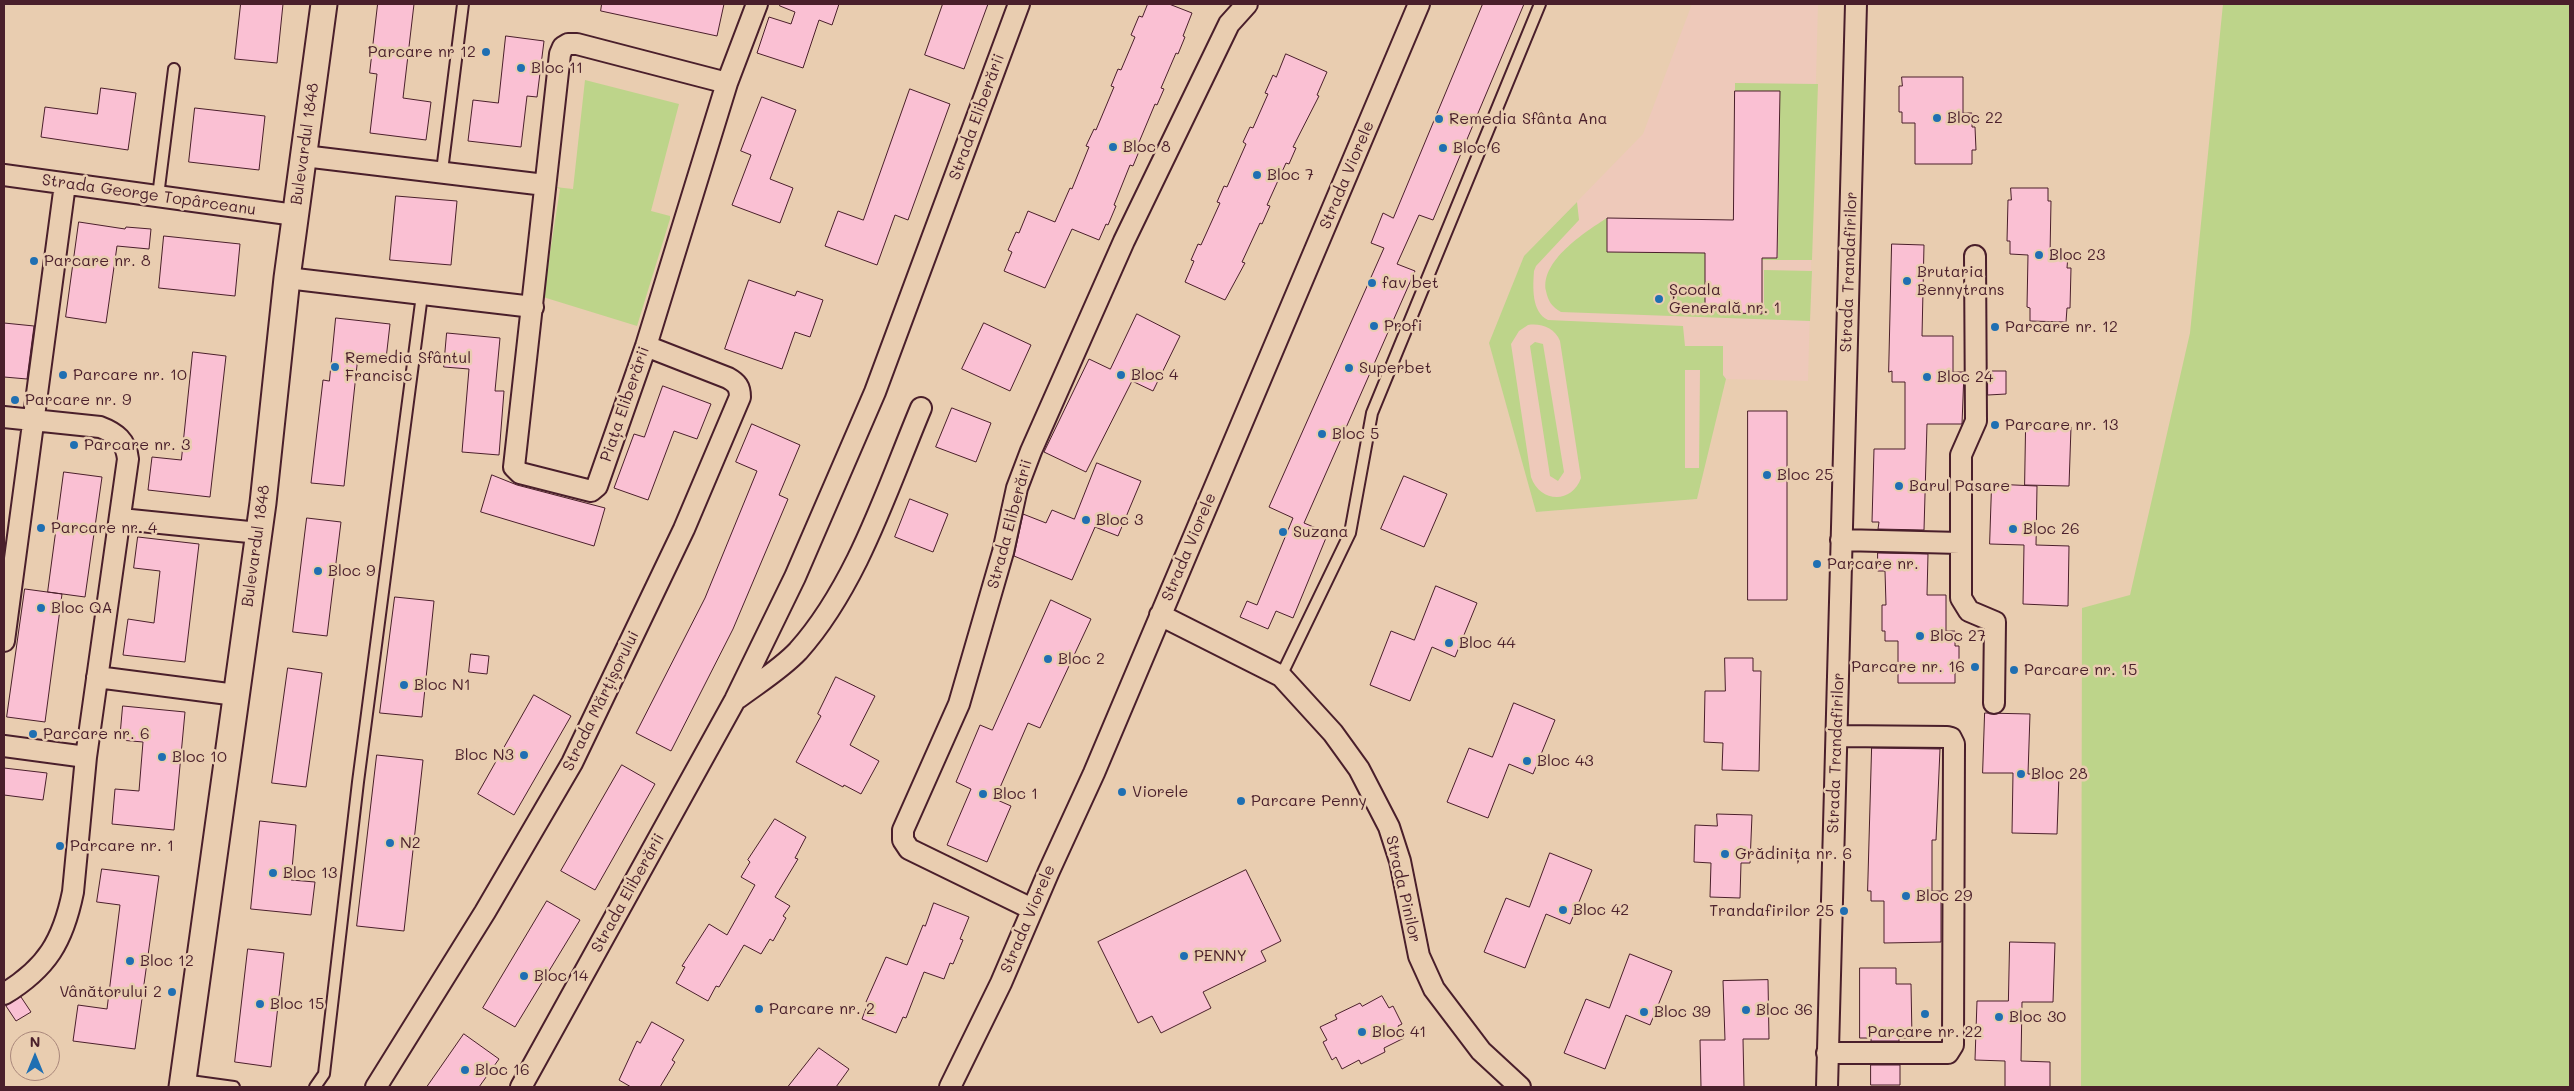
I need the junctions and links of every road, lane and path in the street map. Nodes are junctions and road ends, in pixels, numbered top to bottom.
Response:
1 (324, 4) edge
2 (463, 4) edge
3 (757, 4) edge
4 (1019, 4) edge
5 (1247, 4) edge
6 (1419, 4) edge
7 (1540, 4) edge
8 (1856, 4) edge
9 (174, 69) dead end
10 (727, 83) junction
11 (304, 156) junction
12 (442, 171) junction
13 (4, 175) edge
14 (65, 184) junction
15 (545, 185) junction
16 (158, 196) junction
17 (295, 215) junction
18 (1975, 256) dead end
19 (287, 278) junction
20 (422, 294) junction
21 (533, 307) junction
22 (646, 346) junction
23 (921, 408) dead end
24 (4, 417) edge
25 (35, 420) junction
26 (121, 519) junction
27 (258, 533) junction
28 (1840, 540) junction
29 (1960, 543) junction
30 (1160, 615) junction
31 (4, 641) edge
32 (1281, 676) junction
33 (97, 677) junction
34 (236, 695) junction
35 (735, 700) junction
36 (1994, 703) dead end
37 (1838, 736) junction
38 (4, 746) edge
39 (86, 757) junction
40 (1032, 909) junction
41 (4, 994) edge
42 (1827, 1053) junction
43 (182, 1084) edge
44 (951, 1086) edge
45 (234, 1087) edge
46 (315, 1087) edge
47 (376, 1087) edge
48 (521, 1087) edge
49 (1520, 1087) edge
50 (1827, 1087) edge

1 - 11 street, Bulevardul 1848
2 - 12 lane
3 - 10 street, Piața Eliberării
4 - 35 street, Strada Eliberării
5 - 40 street, Strada Eliberării
6 - 30 street, Strada Viorele
7 - 32 lane
8 - 28 street, Strada Trandafirilor
9 - 16 lane
10 - 15 street, Piața Eliberării
10 - 22 street, Piața Eliberării
11 - 12 street
11 - 17 street, Bulevardul 1848
12 - 15 street
13 - 14 street, Strada George Topârceanu
14 - 16 street, Strada George Topârceanu
14 - 25 street
15 - 21 street, Piața Eliberării
16 - 17 street, Strada George Topârceanu
17 - 19 street, Bulevardul 1848
18 - 29 street
19 - 20 street
19 - 27 street, Bulevardul 1848
20 - 21 street
20 - 46 lane
21 - 22 street, Piața Eliberării
22 - 47 street, Strada Mărțișorului
23 - 35 street, Strada Eliberării
24 - 25 street
25 - 26 street
25 - 31 street
26 - 27 street
26 - 33 street
27 - 34 street, Bulevardul 1848
28 - 29 street
28 - 37 street, Strada Trandafirilor
29 - 36 street
30 - 32 street, Strada Pinilor
30 - 40 street, Strada Viorele
32 - 49 street, Strada Pinilor
33 - 34 street
33 - 39 street
34 - 43 street, Bulevardul 1848
35 - 48 street, Strada Eliberării
37 - 42 street, Strada Trandafirilor
37 - 42 street
38 - 39 street
39 - 41 street
40 - 44 street, Strada Viorele
42 - 50 street, Strada Trandafirilor
43 - 45 lane

